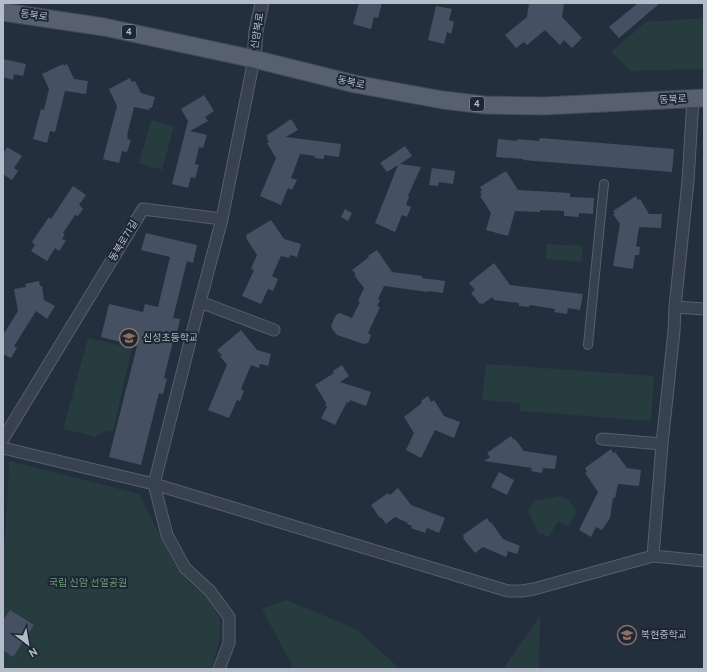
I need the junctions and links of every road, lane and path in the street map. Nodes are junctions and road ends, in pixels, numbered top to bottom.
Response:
1 (262, 3) edge
2 (3, 12) edge
3 (254, 59) junction
4 (699, 98) edge
5 (604, 184) dead end
6 (222, 220) junction
7 (200, 302) junction
8 (676, 307) junction
9 (704, 310) edge
10 (274, 330) dead end
11 (588, 345) dead end
12 (3, 439) edge
13 (602, 439) dead end
14 (662, 444) junction
15 (3, 448) edge
16 (154, 484) junction
17 (653, 556) junction
18 (704, 561) edge
19 (220, 669) edge

1 - 3 street, 신암북로
2 - 3 main road, 동북로 / 4
3 - 4 main road, 동북로 / 4
3 - 6 street
4 - 8 street
5 - 11 street
6 - 7 street
6 - 12 street, 동북로71길
7 - 10 street
7 - 16 street
8 - 9 street
8 - 14 street
13 - 14 street
14 - 17 street
15 - 16 street
16 - 17 street
16 - 19 street
17 - 18 street

